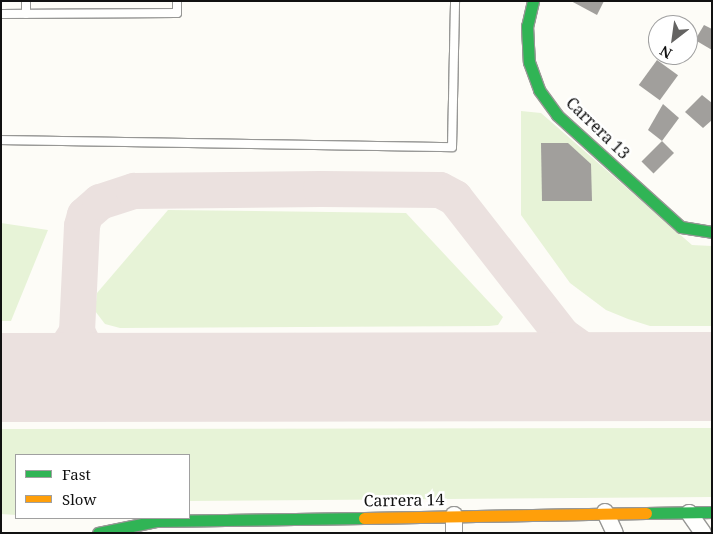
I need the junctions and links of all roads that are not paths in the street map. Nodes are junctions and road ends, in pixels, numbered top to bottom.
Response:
1 (26, 1) edge
2 (177, 1) edge
3 (455, 1) edge
4 (533, 1) edge
5 (1, 14) edge
6 (26, 14) junction
7 (1, 140) edge
8 (712, 232) edge
9 (605, 512) junction
10 (688, 512) junction
11 (712, 512) edge
12 (454, 515) junction
13 (98, 533) edge
14 (454, 533) edge
15 (615, 533) edge
16 (703, 533) edge

1 - 6 lane
2 - 6 lane
3 - 7 lane
4 - 8 street, Carrera 13
5 - 6 lane
9 - 10 street, Carrera 14
9 - 12 street, Carrera 14
9 - 15 street
10 - 11 street, Carrera 14
10 - 16 street
12 - 13 street, Carrera 14
12 - 14 street

